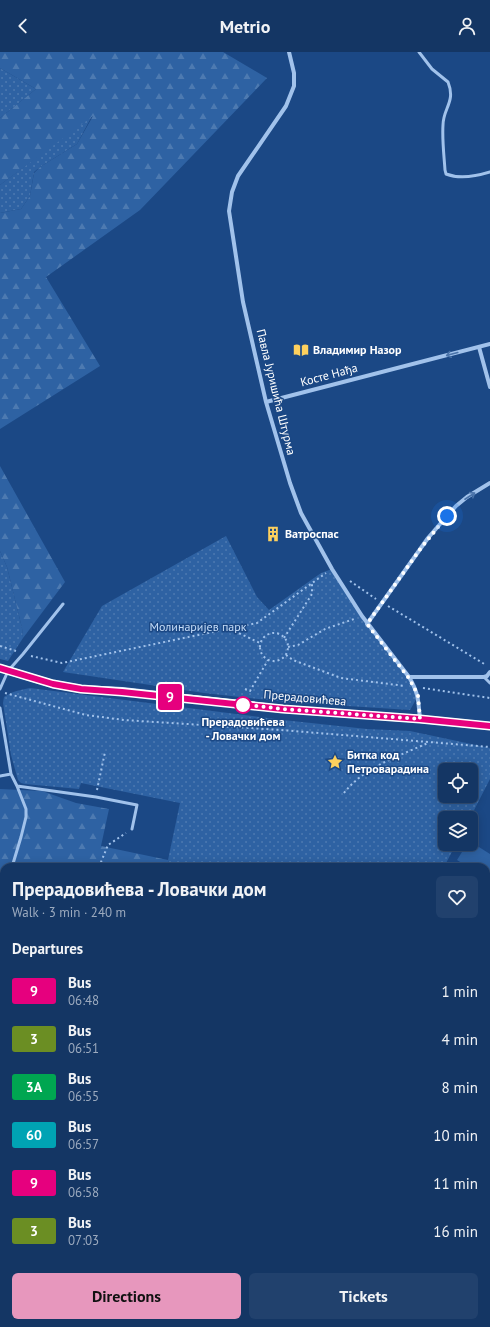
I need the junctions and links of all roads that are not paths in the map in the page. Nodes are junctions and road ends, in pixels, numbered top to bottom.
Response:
1 (289, 52) edge
2 (419, 52) edge
3 (490, 172) edge
4 (490, 344) edge
5 (479, 347) junction
6 (490, 387) edge
7 (266, 402) junction
8 (490, 483) edge
9 (63, 604) dead end
10 (367, 624) junction
11 (4, 670) edge
12 (490, 672) edge
13 (408, 677) junction
14 (484, 677) junction
15 (490, 683) edge
16 (0, 690) edge
17 (0, 708) edge
18 (420, 719) junction
19 (490, 726) edge
20 (11, 774) junction
21 (0, 776) edge
22 (17, 786) junction
23 (132, 829) road end
24 (13, 863) edge

1 - 7 street, Павла Јуришића Штурма
2 - 3 lane
4 - 5 street, Косте Нађа
5 - 6 street
5 -> 7 street, Косте Нађа
7 - 10 street, Павла Јуришића Штурма
10 -> 8 street
9 - 11 lane
10 - 13 street, Павла Јуришића Штурма
11 - 16 lane
11 - 18 main road, Прерадовићева
12 - 14 street
13 - 14 street
13 - 18 street, Павла Јуришића Штурма
14 - 15 lane
17 - 20 lane
18 - 19 main road, Прерадовићева
20 - 21 lane
20 - 22 lane
22 - 23 lane
22 - 24 lane

